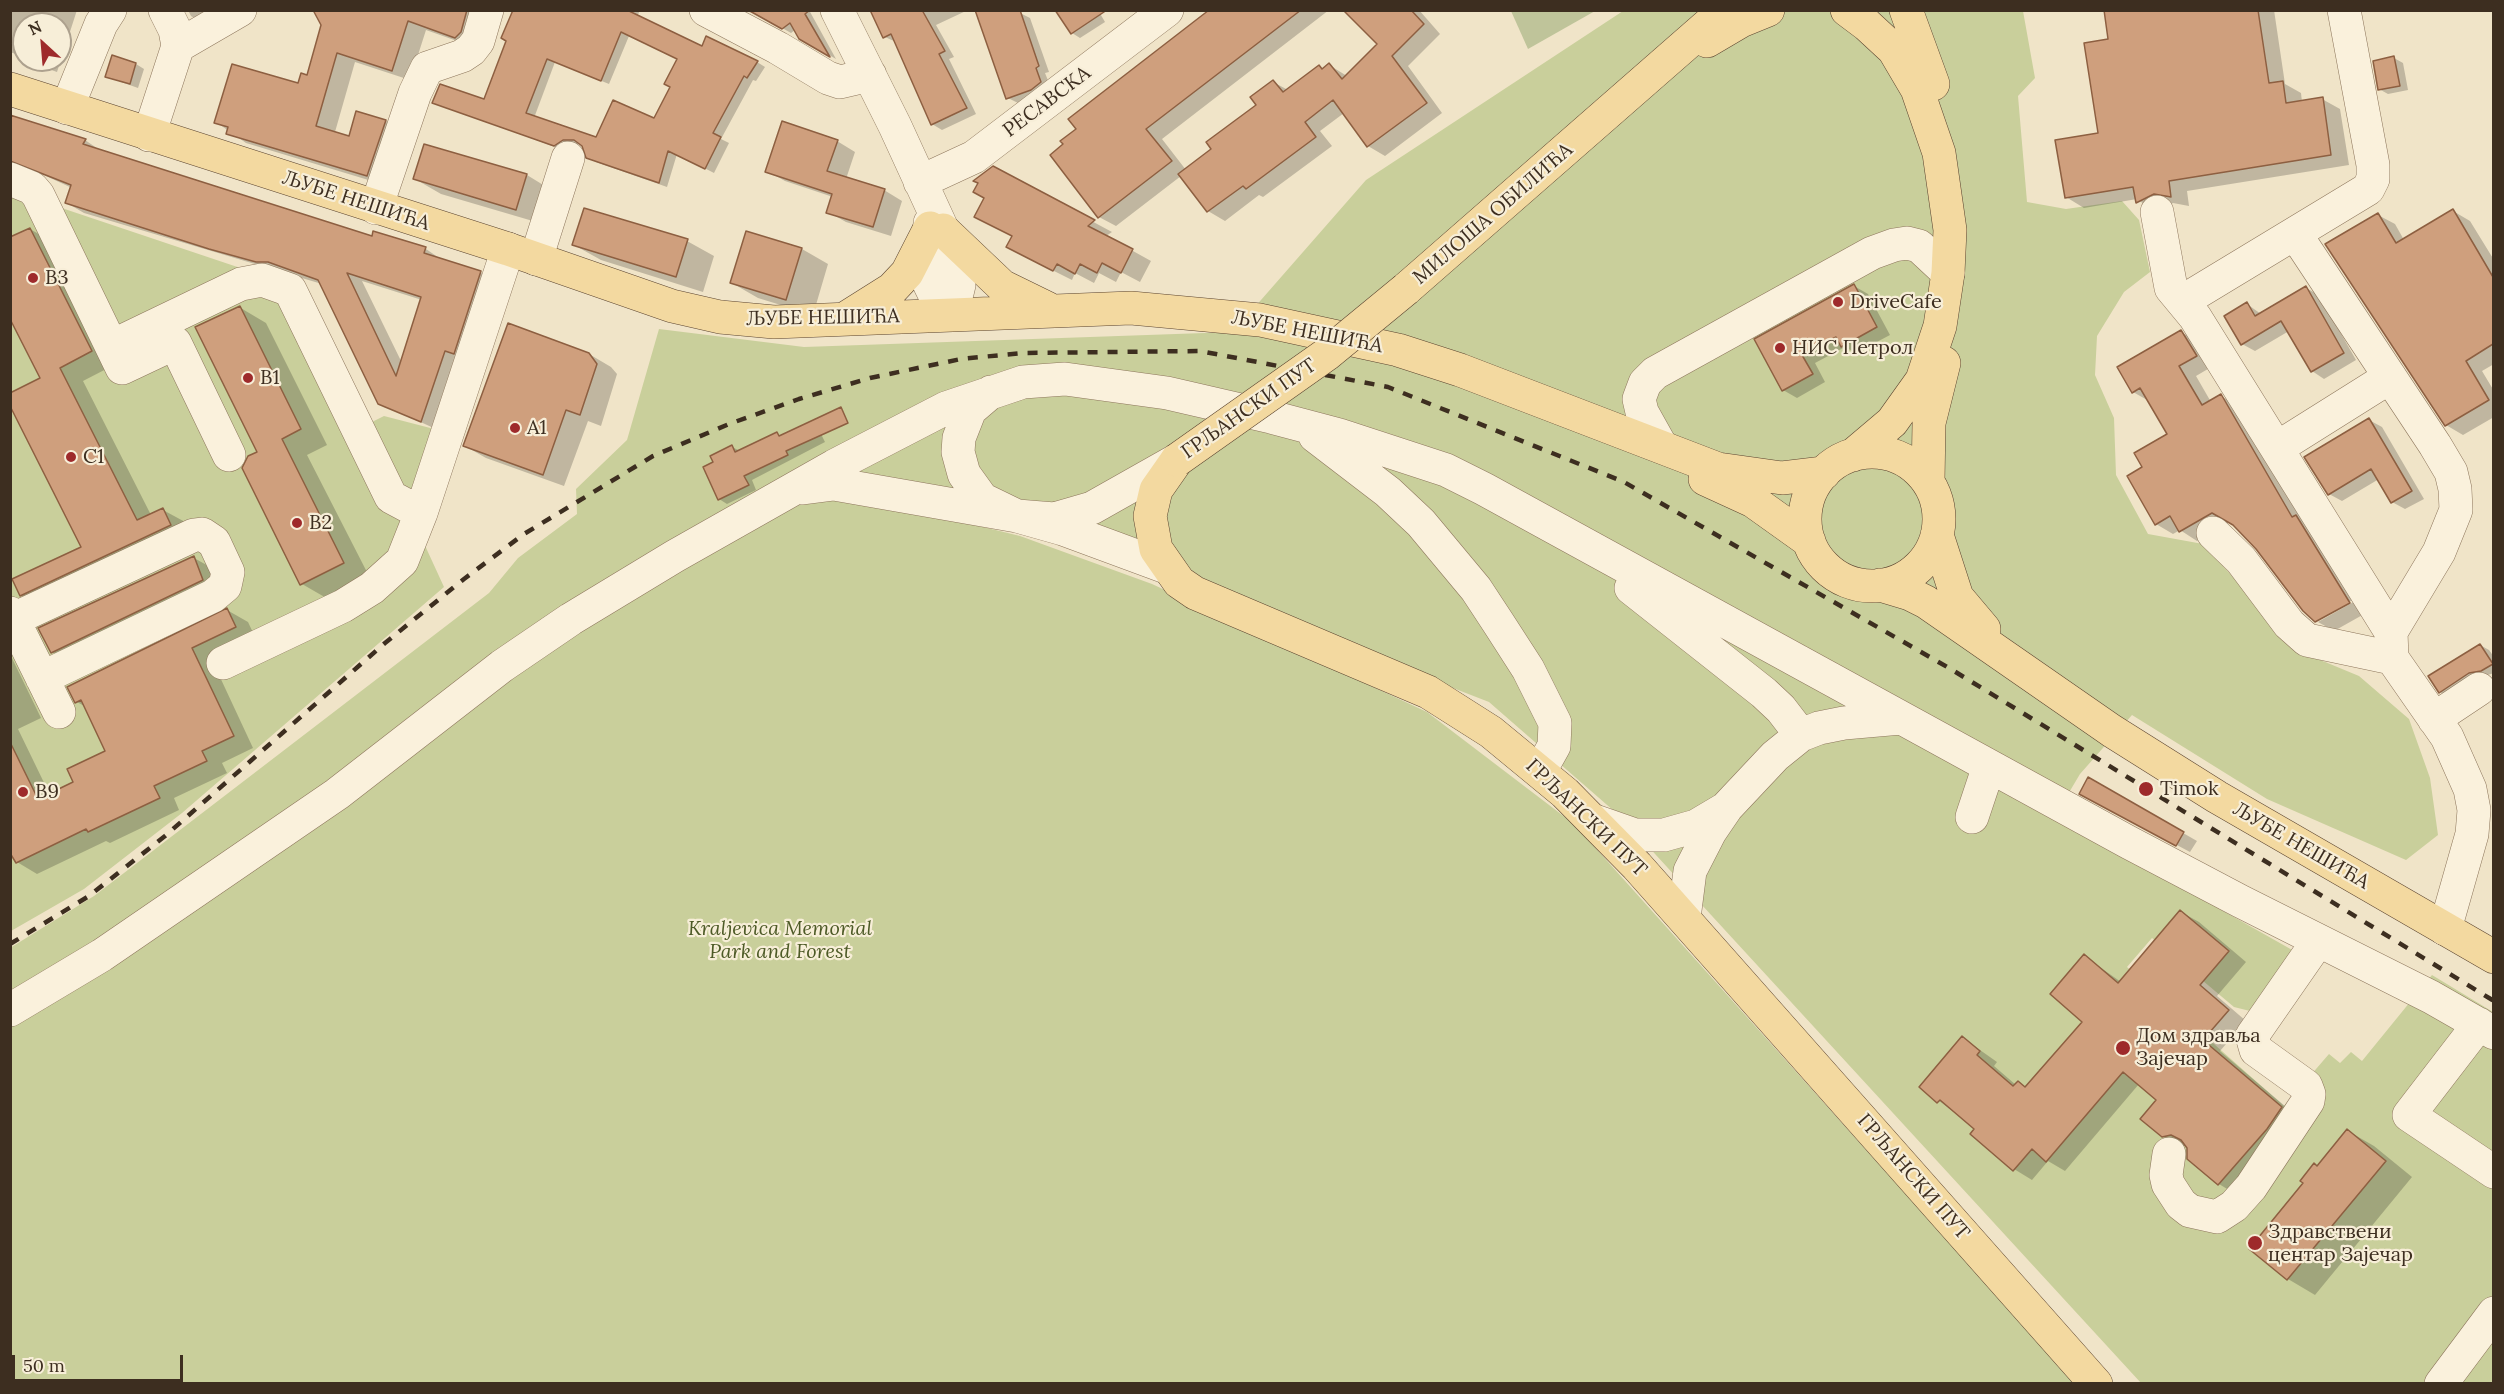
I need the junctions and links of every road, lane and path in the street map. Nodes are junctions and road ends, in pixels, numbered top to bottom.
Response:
1 (110, 10) edge
2 (165, 10) edge
3 (240, 10) edge
4 (487, 10) edge
5 (706, 10) edge
6 (837, 10) edge
7 (1725, 10) edge
8 (1768, 10) edge
9 (1847, 10) edge
10 (1906, 10) edge
11 (2344, 10) edge
12 (1153, 15) edge
13 (178, 46) junction
14 (1657, 71) junction
15 (870, 75) junction
16 (10, 89) edge
17 (67, 108) junction
18 (149, 135) junction
19 (568, 158) dead end
20 (10, 179) edge
21 (376, 208) junction
22 (931, 212) junction
23 (2157, 212) dead end
24 (2296, 235) junction
25 (522, 254) junction
26 (1948, 273) junction
27 (2183, 301) junction
28 (1051, 310) junction
29 (948, 314) junction
30 (845, 319) junction
31 (112, 346) junction
32 (1327, 354) joint
33 (2390, 377) junction
34 (992, 391) junction
35 (1550, 406) junction
36 (1299, 424) junction
37 (1661, 446) junction
38 (2277, 448) junction
39 (229, 455) dead end
40 (1853, 455) junction
41 (1177, 460) junction
42 (1824, 473) junction
43 (1928, 482) junction
44 (792, 490) junction
45 (421, 513) junction
46 (1017, 516) junction
47 (1559, 531) junction
48 (2213, 533) dead end
49 (1937, 535) junction
50 (1809, 541) junction
51 (1166, 567) junction
52 (1880, 585) junction
53 (12, 616) edge
54 (2391, 645) junction
55 (223, 663) dead end
56 (42, 678) junction
57 (2480, 689) dead end
58 (59, 712) dead end
59 (1901, 718) junction
60 (2434, 719) junction
61 (2112, 731) junction
62 (1800, 735) junction
63 (1989, 766) junction
64 (1540, 771) junction
65 (1726, 807) junction
66 (1972, 817) dead end
67 (1595, 821) junction
68 (1684, 918) junction
69 (2445, 929) junction
70 (2318, 941) junction
71 (2493, 957) edge
72 (10, 1010) edge
73 (2486, 1029) edge
74 (2169, 1154) dead end
75 (2493, 1172) edge
76 (2493, 1313) edge
77 (2096, 1383) edge
78 (2441, 1383) edge

1 - 17 street
2 - 13 street
3 - 13 street
4 - 21 street
5 - 15 street
6 - 15 street
7 - 14 main road, МИЛОША ОБИЛИЋА
8 - 14 main road, МИЛОША ОБИЛИЋА
9 - 26 main road
10 - 43 main road
11 - 24 street
12 - 22 street, РЕСАВСКА
13 - 18 street
14 - 32 main road, МИЛОША ОБИЛИЋА, bridge
15 - 22 street
16 - 17 main road, ЉУБЕ НЕШИЋА
17 - 18 main road, ЉУБЕ НЕШИЋА
18 - 21 main road, ЉУБЕ НЕШИЋА
19 - 25 street
20 - 31 street
21 - 25 main road, ЉУБЕ НЕШИЋА
22 - 28 main road
22 - 29 street
22 - 30 main road
23 - 27 street
24 - 27 street
24 - 33 street
25 - 30 main road, ЉУБЕ НЕШИЋА
25 - 45 street
26 - 37 street
26 - 40 main road
27 - 38 street
28 - 29 main road, ЉУБЕ НЕШИЋА
28 - 35 main road, ЉУБЕ НЕШИЋА
29 - 30 main road, ЉУБЕ НЕШИЋА
31 - 39 street
31 - 45 street
32 - 41 main road, ГРЉАНСКИ ПУТ, bridge
33 - 38 street
33 - 54 street
34 - 36 street
34 - 44 street
34 - 46 street
35 - 37 main road
35 - 50 main road
36 - 47 street
36 - 64 street
37 - 42 main road
38 - 54 street
40 - 42 main road
40 - 43 main road
41 - 46 street
41 - 51 main road, ГРЉАНСКИ ПУТ
42 - 50 main road
43 - 49 main road
44 - 46 street
44 - 72 street
45 - 55 street
46 - 51 street
47 - 59 street
47 - 62 street
48 - 54 street
49 - 52 main road
49 - 61 main road, ЉУБЕ НЕШИЋА
50 - 52 main road
51 - 64 main road, ГРЉАНСКИ ПУТ
52 - 61 main road, ЉУБЕ НЕШИЋА
53 - 56 street
53 - 56 street
54 - 60 street
56 - 58 street
57 - 60 street
59 - 62 street
59 - 63 street
60 - 69 street
61 - 69 main road, ЉУБЕ НЕШИЋА
62 - 65 street
63 - 66 street
63 - 70 street
64 - 67 main road, ГРЉАНСКИ ПУТ
65 - 67 street
65 - 68 street
67 - 68 main road, ГРЉАНСКИ ПУТ
68 - 77 main road, ГРЉАНСКИ ПУТ
69 - 71 main road, ЉУБЕ НЕШИЋА
70 - 73 street
70 - 74 street
73 - 75 street
76 - 78 street

